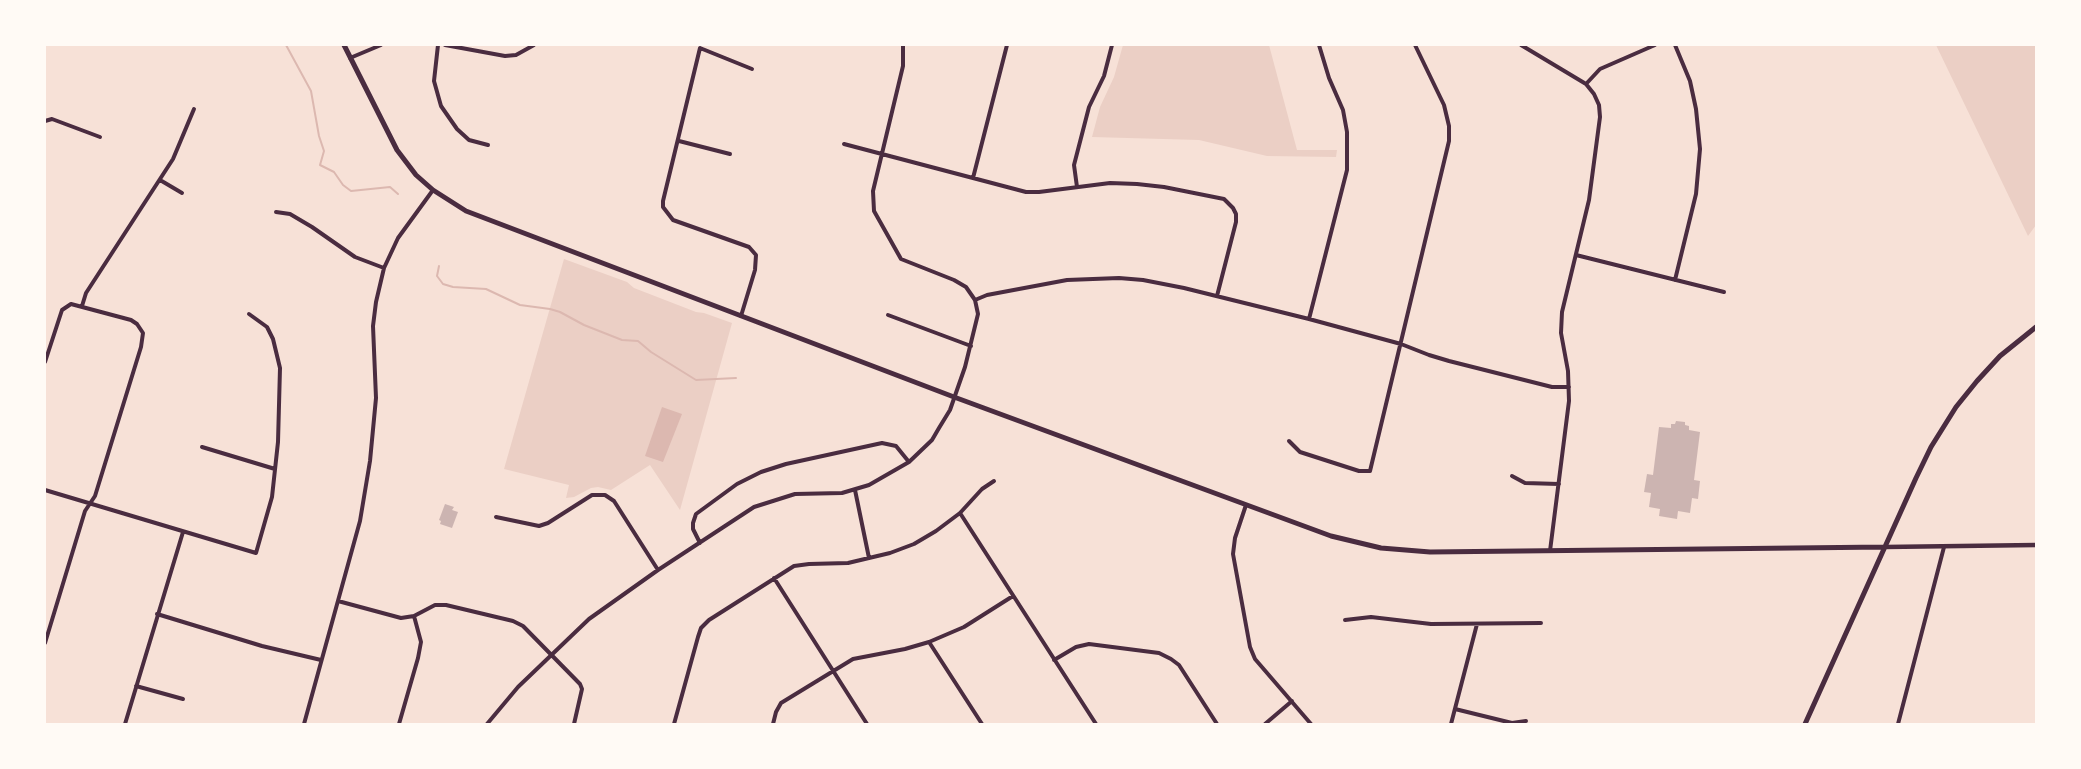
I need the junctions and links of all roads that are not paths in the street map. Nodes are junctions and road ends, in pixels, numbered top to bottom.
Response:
1 (344, 45) edge
2 (381, 45) edge
3 (438, 45) edge
4 (445, 45) edge
5 (534, 45) edge
6 (903, 45) edge
7 (1006, 45) edge
8 (1112, 45) edge
9 (1319, 45) edge
10 (1415, 45) edge
11 (1521, 45) edge
12 (1655, 45) edge
13 (1675, 45) edge
14 (350, 58) junction
15 (752, 69) dead end
16 (1586, 84) junction
17 (194, 110) dead end
18 (45, 121) edge
19 (100, 137) dead end
20 (678, 141) junction
21 (844, 144) dead end
22 (488, 145) dead end
23 (730, 154) dead end
24 (882, 154) junction
25 (973, 178) junction
26 (160, 180) junction
27 (1077, 187) junction
28 (433, 190) junction
29 (182, 193) dead end
30 (276, 212) dead end
31 (1576, 255) junction
32 (384, 268) junction
33 (1675, 280) junction
34 (1724, 292) dead end
35 (1217, 296) junction
36 (975, 300) junction
37 (82, 306) junction
38 (249, 314) dead end
39 (888, 315) dead end
40 (741, 316) junction
41 (1309, 320) junction
42 (2036, 327) edge
43 (1401, 344) junction
44 (971, 346) junction
45 (45, 362) edge
46 (1569, 387) junction
47 (954, 397) junction
48 (1289, 441) dead end
49 (202, 447) dead end
50 (909, 462) junction
51 (275, 469) junction
52 (1512, 476) dead end
53 (994, 481) dead end
54 (1559, 484) junction
55 (45, 490) edge
56 (855, 490) junction
57 (90, 504) junction
58 (1246, 505) junction
59 (960, 513) junction
60 (496, 517) dead end
61 (183, 532) junction
62 (700, 543) junction
63 (2036, 545) edge
64 (1885, 547) junction
65 (1944, 547) junction
66 (1550, 551) junction
67 (869, 558) junction
68 (658, 570) junction
69 (774, 578) junction
70 (1013, 596) junction
71 (338, 602) junction
72 (158, 614) junction
73 (414, 616) junction
74 (1345, 620) dead end
75 (1541, 623) dead end
76 (1477, 624) junction
77 (929, 642) junction
78 (45, 643) edge
79 (551, 653) junction
80 (321, 660) junction
81 (1054, 660) junction
82 (832, 671) junction
83 (136, 686) junction
84 (183, 699) dead end
85 (1292, 701) junction
86 (1455, 709) junction
87 (1526, 721) dead end
88 (124, 724) edge
89 (304, 724) edge
90 (399, 724) edge
91 (487, 724) edge
92 (574, 724) edge
93 (674, 724) edge
94 (773, 724) edge
95 (867, 724) edge
96 (982, 724) edge
97 (1096, 724) edge
98 (1217, 724) edge
99 (1265, 724) edge
100 (1311, 724) edge
101 (1451, 724) edge
102 (1805, 724) edge
103 (1898, 724) edge

1 - 14 main road
2 - 14 street
3 - 22 street
4 - 5 street
6 - 24 street
7 - 25 street
8 - 27 street
9 - 41 street
10 - 43 street
11 - 16 street
12 - 16 street
13 - 33 street
14 - 28 main road
15 - 20 street
16 - 31 street
17 - 26 street
18 - 19 street
20 - 23 street
20 - 40 street
21 - 24 street
24 - 25 street
24 - 36 street
25 - 27 street
26 - 29 street
26 - 37 street
27 - 35 street
28 - 32 street
28 - 40 main road
30 - 32 street
31 - 33 street
31 - 46 street
32 - 71 street
33 - 34 street
35 - 36 street
35 - 41 street
36 - 44 street
37 - 45 street
37 - 57 street
38 - 51 street
39 - 44 street
40 - 47 main road
41 - 43 street
42 - 64 main road
43 - 46 street
43 - 48 street
44 - 47 street
46 - 54 street
47 - 50 street
47 - 58 main road
49 - 51 street
50 - 56 street
50 - 62 street
51 - 61 street
52 - 54 street
53 - 59 street
54 - 66 street
55 - 57 street
56 - 62 street
56 - 67 street
57 - 61 street
57 - 78 street
58 - 66 main road
58 - 85 street
59 - 67 street
59 - 70 street
60 - 68 street
61 - 72 street
62 - 68 street
63 - 65 street
64 - 65 street
64 - 66 main road
64 - 102 main road
65 - 103 street
67 - 69 street
68 - 79 street
69 - 82 street
69 - 93 street
70 - 77 street
70 - 81 street
71 - 73 street
71 - 80 street
72 - 80 street
72 - 83 street
73 - 79 street
73 - 90 street
74 - 76 street
75 - 76 street
76 - 86 street
77 - 82 street
77 - 96 street
79 - 91 street
79 - 92 street
80 - 89 street
81 - 97 street
81 - 98 street
82 - 94 street
82 - 95 street
83 - 84 street
83 - 88 street
85 - 99 street
85 - 100 street
86 - 87 street
86 - 101 street

